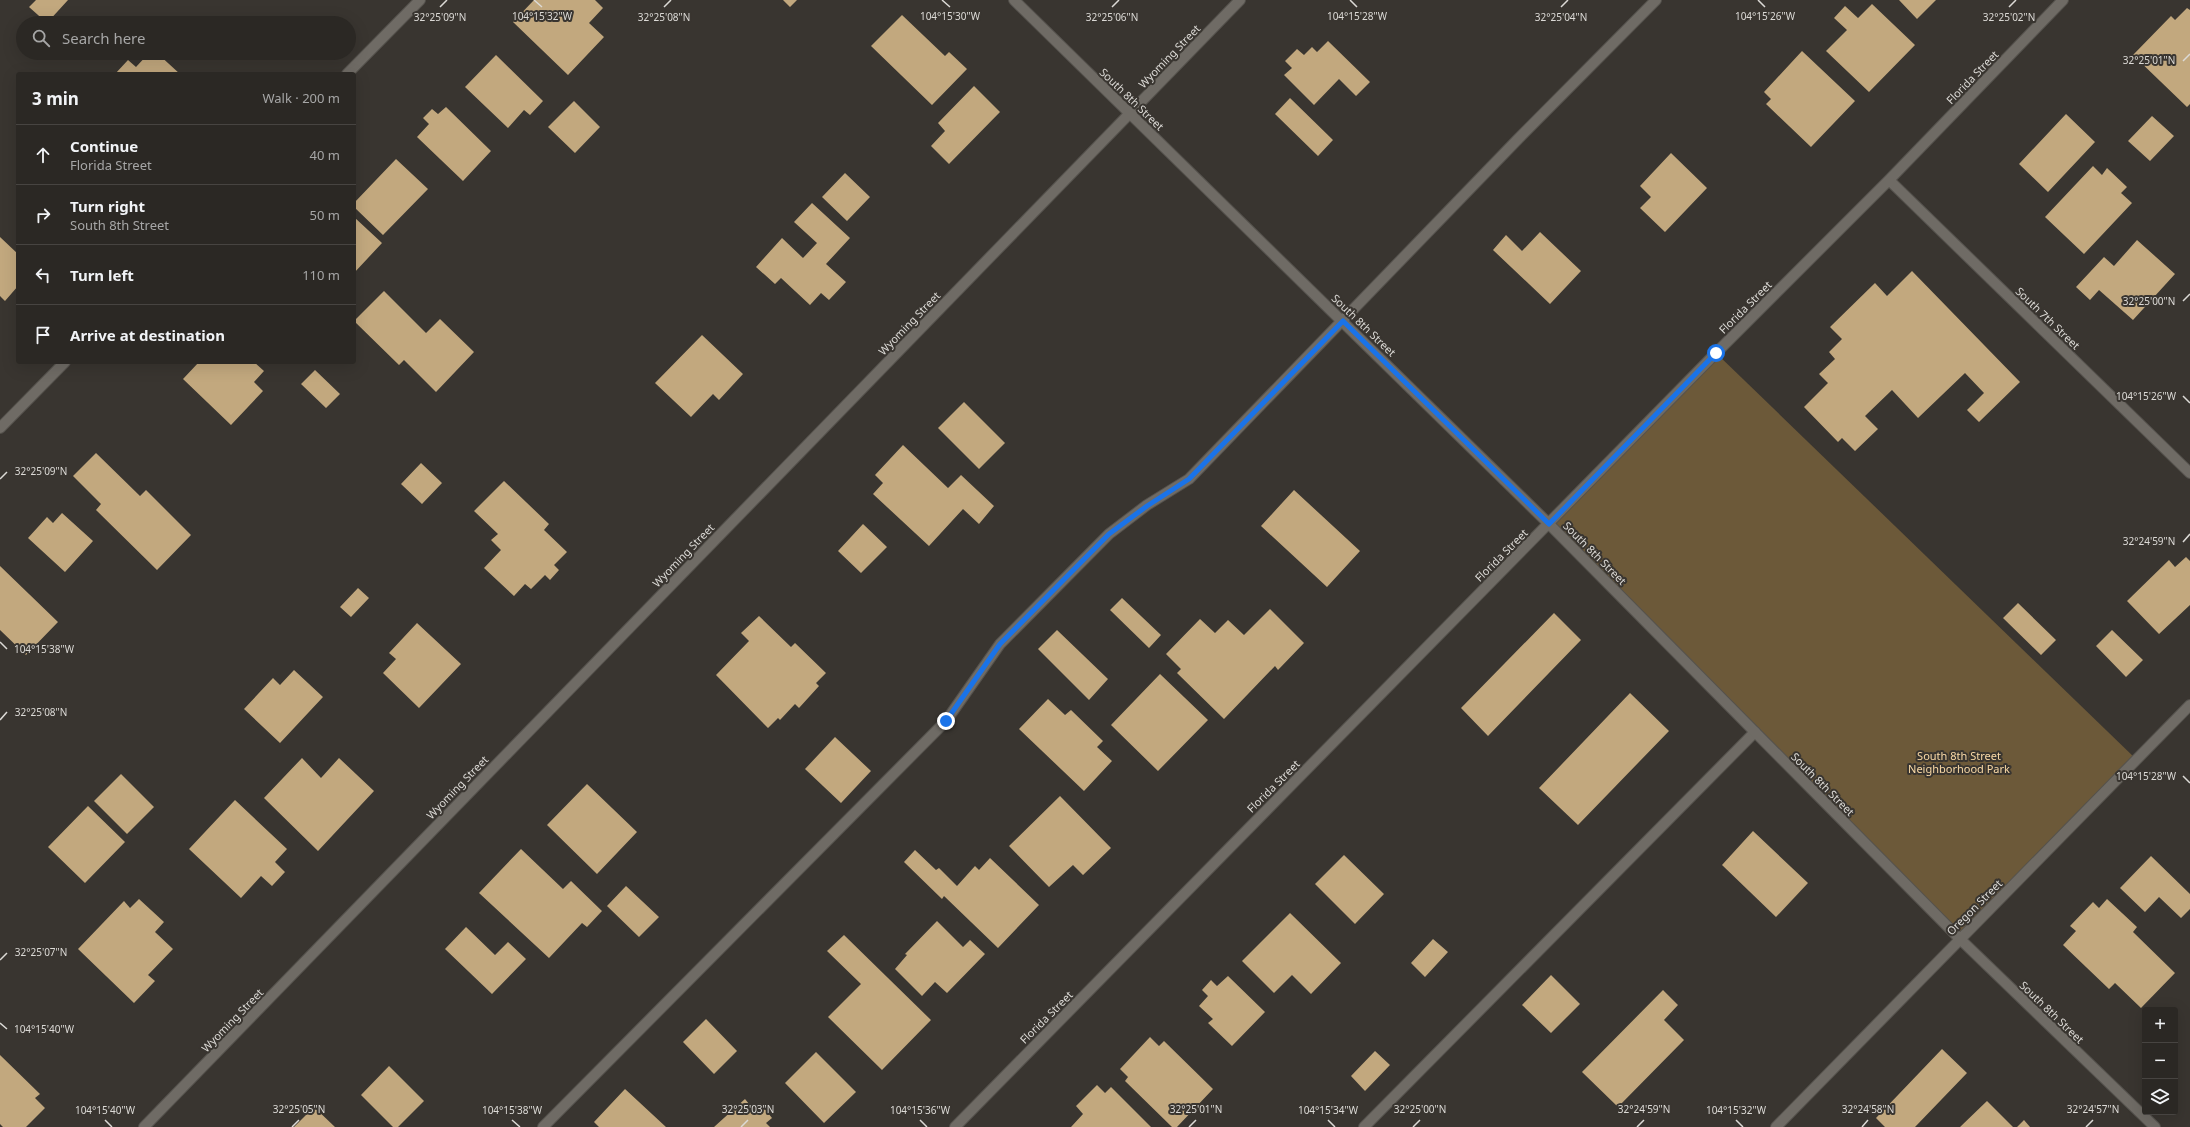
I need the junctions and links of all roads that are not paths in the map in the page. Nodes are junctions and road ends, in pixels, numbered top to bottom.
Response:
1 (420, 0) edge
2 (1014, 0) edge
3 (1240, 0) edge
4 (1656, 0) edge
5 (2063, 0) edge
6 (349, 72) edge
7 (1130, 113) junction
8 (1889, 180) junction
9 (1343, 321) junction
10 (63, 364) edge
11 (0, 428) edge
12 (2190, 473) edge
13 (1549, 524) junction
14 (2190, 705) edge
15 (1755, 732) junction
16 (1960, 939) junction
17 (144, 1127) edge
18 (544, 1127) edge
19 (954, 1127) edge
20 (1364, 1127) edge
21 (1776, 1127) edge
22 (2155, 1127) edge

1 - 6 street
2 - 7 street, South 8th Street
3 - 7 street, Wyoming Street
4 - 9 street
5 - 8 street, Florida Street
7 - 9 street, South 8th Street
7 - 17 street, Wyoming Street
8 - 12 street, South 7th Street
8 - 13 street, Florida Street
9 - 13 street, South 8th Street
9 - 18 street
10 - 11 street
13 - 15 street, South 8th Street
13 - 19 street, Florida Street
14 - 16 street, Oregon Street
15 - 16 street, South 8th Street
15 - 20 street
16 - 21 street, Oregon Street
16 - 22 street, South 8th Street

